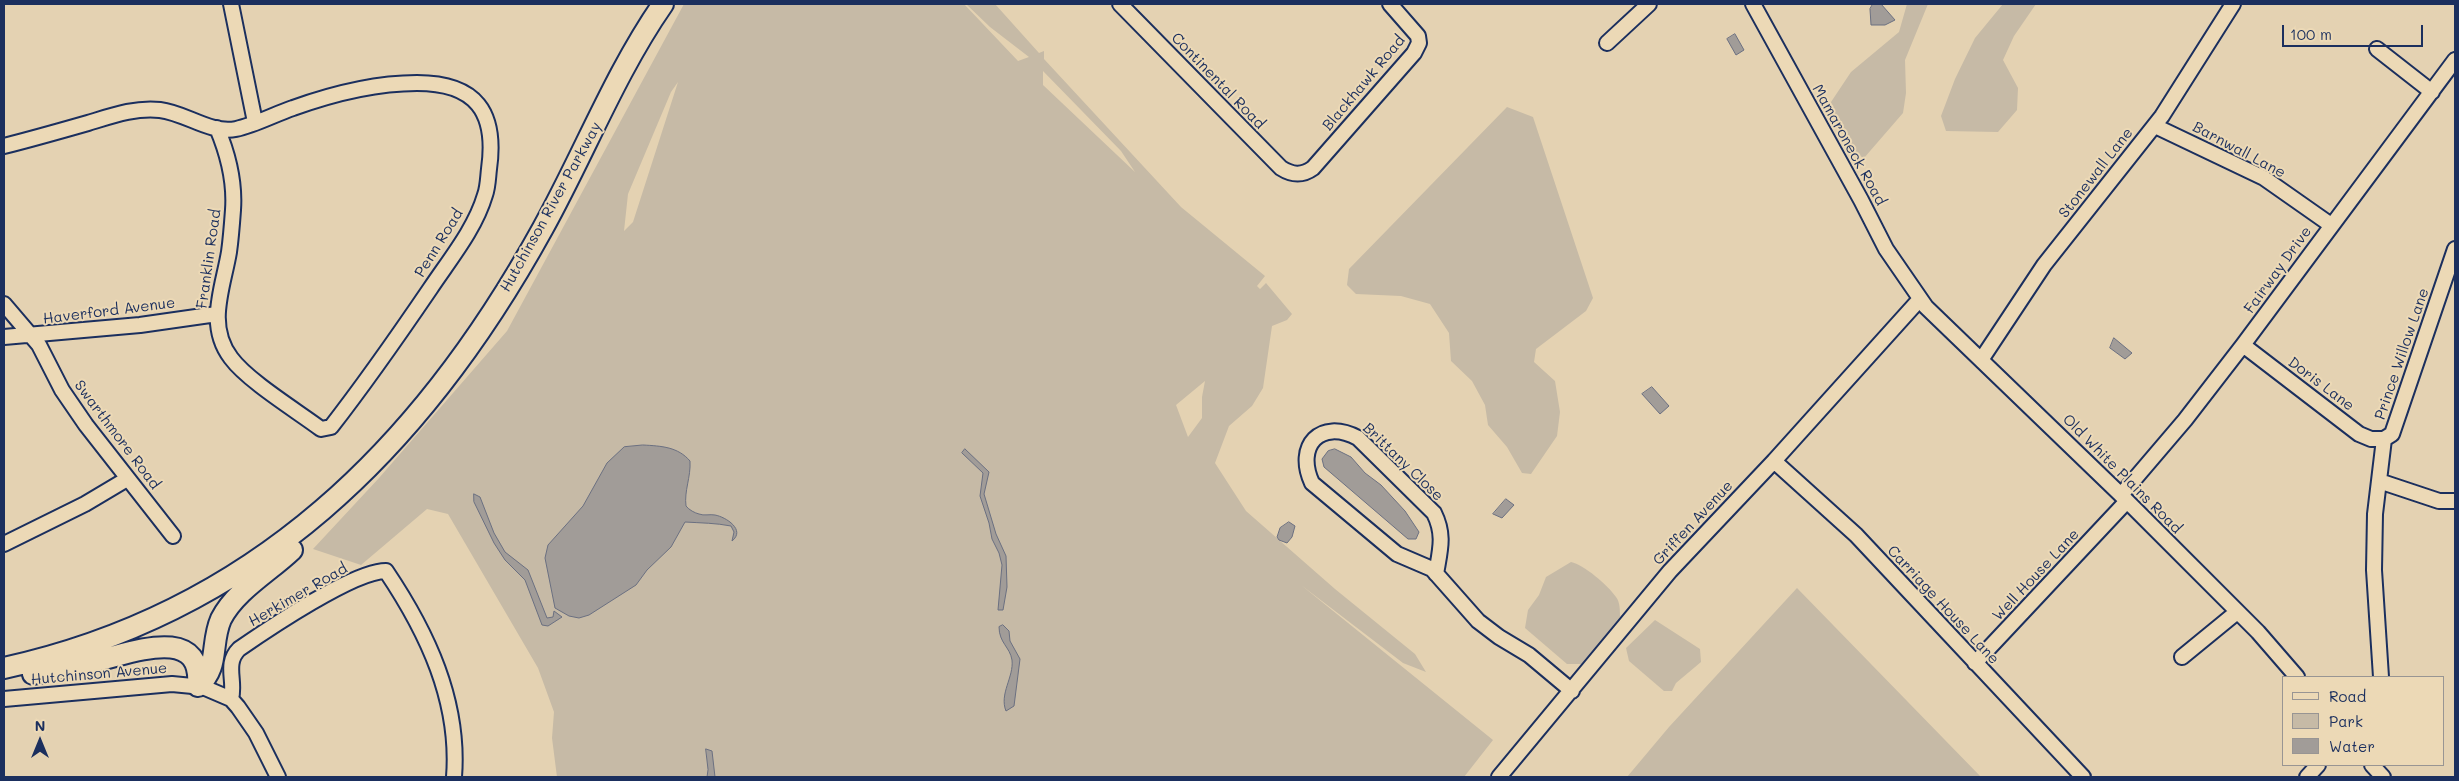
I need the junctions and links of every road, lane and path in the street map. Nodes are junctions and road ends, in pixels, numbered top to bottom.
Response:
1 (231, 4) edge
2 (649, 4) edge
3 (663, 4) edge
4 (1120, 4) edge
5 (1390, 4) edge
6 (1649, 4) edge
7 (1753, 4) edge
8 (2233, 4) edge
9 (1607, 43) dead end
10 (2377, 49) dead end
11 (2455, 60) edge
12 (2432, 92) junction
13 (255, 122) junction
14 (2155, 126) junction
15 (217, 128) junction
16 (4, 146) edge
17 (1296, 174) joint
18 (2331, 225) junction
19 (2455, 249) edge
20 (1920, 299) junction
21 (4, 304) edge
22 (217, 314) junction
23 (31, 336) junction
24 (4, 337) edge
25 (2243, 345) junction
26 (1981, 360) junction
27 (454, 368) junction
28 (331, 427) joint
29 (2384, 439) junction
30 (1774, 461) junction
31 (127, 479) junction
32 (2379, 481) junction
33 (2455, 501) edge
34 (2123, 502) junction
35 (173, 536) dead end
36 (4, 544) edge
37 (1436, 574) junction
38 (2237, 612) junction
39 (4, 656) edge
40 (2182, 657) dead end
41 (1975, 663) junction
42 (4, 668) edge
43 (2296, 676) edge
44 (2381, 676) edge
45 (4, 679) edge
46 (198, 686) junction
47 (1572, 691) junction
48 (4, 699) edge
49 (231, 700) junction
50 (2317, 766) edge
51 (2373, 766) edge
52 (278, 777) edge
53 (454, 777) edge
54 (1499, 777) edge
55 (2083, 777) edge
56 (2307, 777) edge
57 (2383, 777) edge

1 - 13 street
2 - 39 highway, Hutchinson River Parkway
3 - 27 highway, Hutchinson River Parkway
4 - 17 street, Continental Road
5 - 17 street, Blackhawk Road
6 - 9 street
7 - 20 street, Mamaroneck Road
8 - 14 street, Stonewall Lane
10 - 12 street
11 - 12 street, Fairway Drive
12 - 18 street, Fairway Drive
13 - 15 street, Penn Road
13 - 28 street, Penn Road
14 - 18 street, Barnwall Lane
14 - 26 street, Stonewall Lane
15 - 16 street
15 - 22 street, Franklin Road
18 - 25 street, Fairway Drive
19 - 29 street, Prince Willow Lane
20 - 26 street, Old White Plains Road
20 - 30 street, Griffen Avenue
21 - 23 street, Swarthmore Road
22 - 23 street, Haverford Avenue
22 - 28 street, Franklin Road
23 - 24 street, Haverford Avenue
23 - 31 street, Swarthmore Road
25 - 29 street, Doris Lane
25 - 34 street, Fairway Drive
26 - 34 street, Old White Plains Road
27 - 42 highway, Hutchinson River Parkway
27 - 46 highway
29 - 32 street, Prince Willow Lane
30 - 41 street, Carriage House Lane
30 - 47 street, Griffen Avenue
31 - 35 street, Swarthmore Road
31 - 36 street
32 - 33 street
32 - 44 street, Prince Willow Lane
34 - 38 street, Old White Plains Road
34 - 41 street, Well House Lane
37 - 37 street, Brittany Close
37 - 47 street, Brittany Close
38 - 40 street
38 - 43 street, Old White Plains Road
41 - 55 street, Carriage House Lane
45 - 46 highway
46 - 48 street, Hutchinson Avenue
46 - 49 street, Hutchinson Avenue
47 - 54 street, Griffen Avenue
49 - 52 street
49 - 53 street, Herkimer Road
50 - 56 street
51 - 57 street

